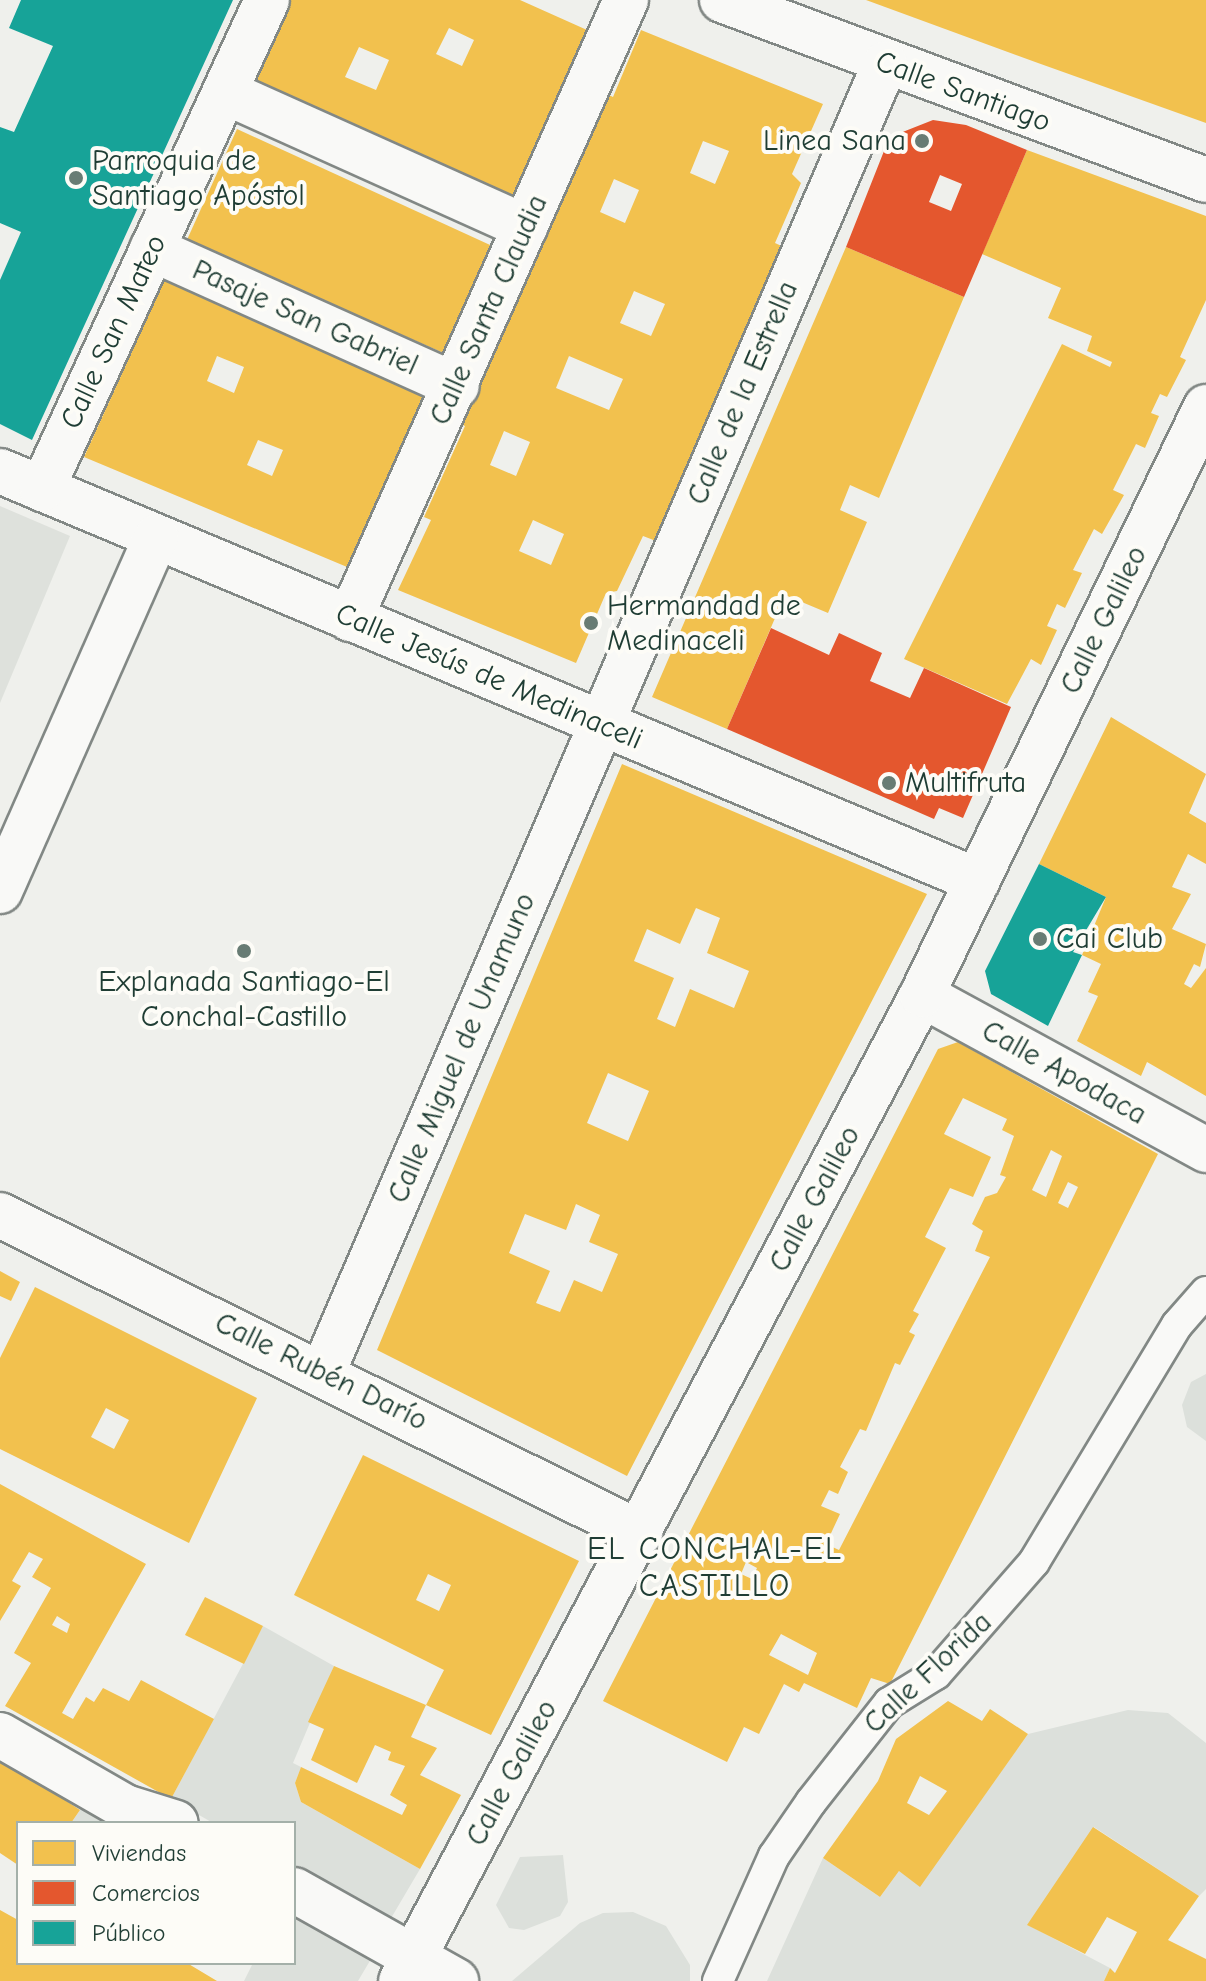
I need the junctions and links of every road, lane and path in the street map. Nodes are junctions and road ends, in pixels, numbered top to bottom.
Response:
1 (267, 0) edge
2 (626, 0) edge
3 (722, 0) edge
4 (885, 64) junction
5 (225, 92) junction
6 (1206, 180) edge
7 (525, 227) junction
8 (152, 249) junction
9 (457, 386) junction
10 (1206, 407) edge
11 (0, 471) edge
12 (42, 489) junction
13 (156, 537) junction
14 (350, 619) junction
15 (601, 723) junction
16 (978, 881) junction
17 (0, 891) edge
18 (922, 995) junction
19 (1206, 1150) edge
20 (0, 1215) edge
21 (1206, 1292) edge
22 (323, 1372) junction
23 (640, 1533) junction
24 (0, 1735) edge
25 (171, 1820) edge
26 (296, 1891) edge
27 (408, 1969) edge
28 (456, 1981) edge
29 (718, 1981) edge

1 - 5 street, Calle San Mateo
2 - 7 street, Calle Santa Claudia
3 - 4 street, Calle Santiago
4 - 6 street, Calle Santiago
4 - 15 street, Calle de la Estrella
5 - 7 street
5 - 8 street, Calle San Mateo
7 - 9 street, Calle Santa Claudia
8 - 9 street, Pasaje San Gabriel
8 - 12 street, Calle San Mateo
9 - 14 street, Calle Santa Claudia
10 - 16 street, Calle Galileo
11 - 12 street, Calle Jesús de Medinaceli
12 - 13 street, Calle Jesús de Medinaceli
13 - 14 street, Calle Jesús de Medinaceli
13 - 17 street
14 - 15 street, Calle Jesús de Medinaceli
15 - 16 street, Calle Jesús de Medinaceli
15 - 22 street, Calle Miguel de Unamuno
16 - 18 street, Calle Galileo
18 - 19 street, Calle Apodaca
18 - 23 street, Calle Galileo
20 - 22 street, Calle Rubén Darío
21 - 29 lane, Calle Florida
22 - 23 street, Calle Rubén Darío
23 - 27 street, Calle Galileo
24 - 25 street
26 - 27 street
27 - 28 street

